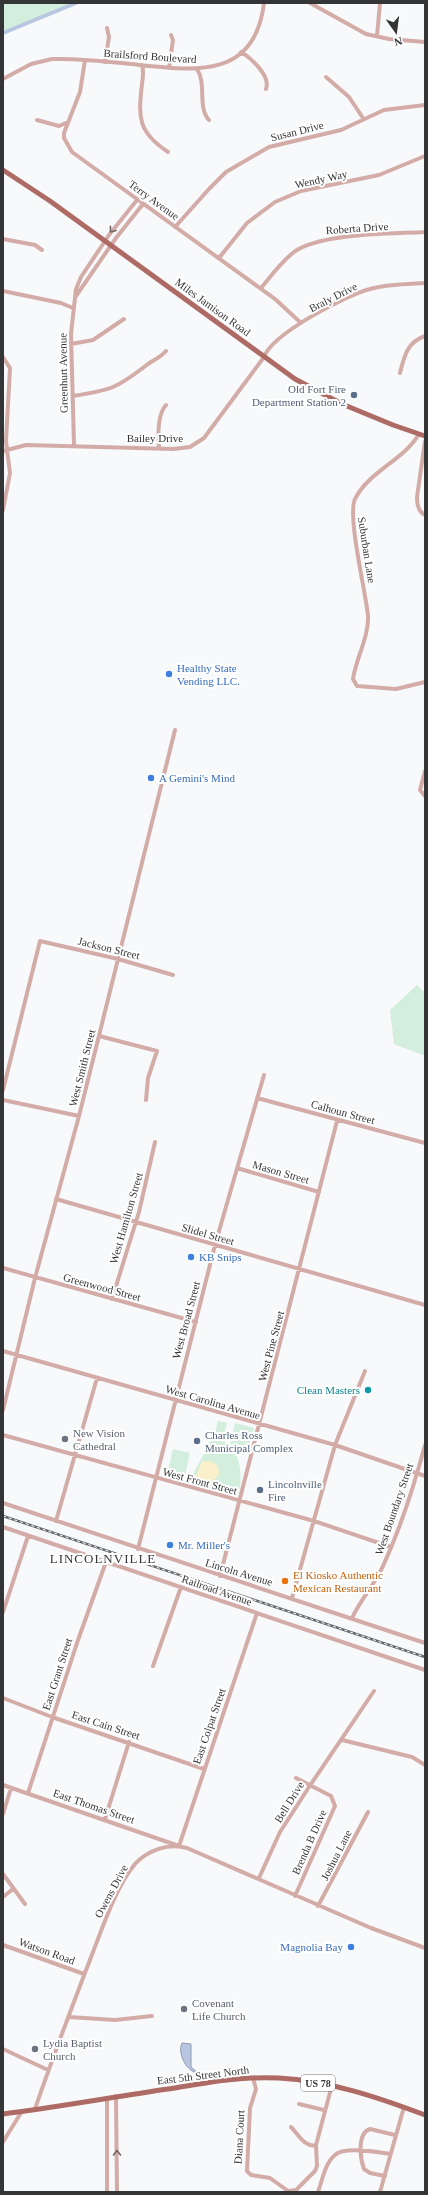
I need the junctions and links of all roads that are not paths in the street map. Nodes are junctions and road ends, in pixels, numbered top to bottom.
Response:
1 (264, 3) edge
2 (310, 3) edge
3 (380, 3) edge
4 (107, 28) dead end
5 (171, 36) dead end
6 (377, 36) junction
7 (425, 42) edge
8 (241, 52) junction
9 (85, 60) junction
10 (105, 62) junction
11 (142, 65) junction
12 (169, 68) junction
13 (196, 69) junction
14 (326, 77) dead end
15 (3, 79) edge
16 (266, 89) dead end
17 (425, 105) edge
18 (363, 118) junction
19 (37, 120) dead end
20 (209, 120) dead end
21 (66, 123) junction
22 (168, 152) dead end
23 (425, 156) edge
24 (3, 170) edge
25 (137, 200) junction
26 (143, 204) junction
27 (176, 227) junction
28 (425, 232) edge
29 (3, 239) edge
30 (106, 241) junction
31 (111, 245) junction
32 (42, 250) dead end
33 (218, 258) junction
34 (425, 283) edge
35 (261, 288) junction
36 (3, 291) edge
37 (75, 300) junction
38 (73, 308) junction
39 (124, 320) dead end
40 (301, 324) junction
41 (425, 336) edge
42 (71, 344) junction
43 (166, 351) dead end
44 (3, 357) edge
45 (264, 357) junction
46 (400, 373) dead end
47 (72, 396) junction
48 (166, 405) dead end
49 (419, 434) junction
50 (425, 436) edge
51 (425, 441) edge
52 (74, 445) junction
53 (159, 448) junction
54 (5, 450) edge
55 (3, 510) edge
56 (425, 515) edge
57 (425, 682) edge
58 (175, 730) dead end
59 (425, 771) edge
60 (425, 796) edge
61 (118, 959) junction
62 (173, 975) dead end
63 (99, 1036) junction
64 (264, 1074) dead end
65 (3, 1090) edge
66 (257, 1098) junction
67 (3, 1100) edge
68 (146, 1100) dead end
69 (79, 1116) junction
70 (337, 1121) junction
71 (155, 1142) dead end
72 (425, 1143) edge
73 (237, 1168) junction
74 (320, 1192) junction
75 (56, 1199) junction
76 (136, 1222) junction
77 (215, 1245) junction
78 (3, 1268) edge
79 (300, 1270) junction
80 (35, 1278) junction
81 (112, 1299) junction
82 (425, 1305) edge
83 (196, 1322) junction
84 (3, 1351) edge
85 (17, 1356) junction
86 (365, 1371) dead end
87 (97, 1378) junction
88 (174, 1401) junction
89 (3, 1410) edge
90 (260, 1424) junction
91 (3, 1434) edge
92 (335, 1445) junction
93 (425, 1445) edge
94 (74, 1454) junction
95 (417, 1474) junction
96 (425, 1476) edge
97 (156, 1478) junction
98 (239, 1500) junction
99 (3, 1503) edge
100 (56, 1521) junction
101 (314, 1521) junction
102 (3, 1527) edge
103 (28, 1536) junction
104 (391, 1548) junction
105 (138, 1549) junction
106 (106, 1562) junction
107 (220, 1576) junction
108 (181, 1587) junction
109 (292, 1598) junction
110 (3, 1612) edge
111 (256, 1613) junction
112 (352, 1618) junction
113 (425, 1643) edge
114 (153, 1666) dead end
115 (425, 1670) edge
116 (374, 1691) dead end
117 (3, 1698) edge
118 (52, 1717) junction
119 (342, 1740) junction
120 (129, 1742) junction
121 (425, 1765) edge
122 (204, 1768) junction
123 (296, 1778) dead end
124 (3, 1785) edge
125 (309, 1786) junction
126 (11, 1788) junction
127 (28, 1793) junction
128 (3, 1811) edge
129 (368, 1812) dead end
130 (105, 1819) junction
131 (179, 1846) junction
132 (3, 1874) edge
133 (259, 1878) junction
134 (13, 1889) junction
135 (295, 1896) junction
136 (3, 1898) edge
137 (25, 1904) dead end
138 (318, 1906) junction
139 (3, 1945) edge
140 (425, 1948) edge
141 (84, 1974) junction
142 (152, 2016) dead end
143 (69, 2017) junction
144 (3, 2049) edge
145 (48, 2070) junction
146 (253, 2078) junction
147 (332, 2085) junction
148 (116, 2096) junction
149 (107, 2098) junction
150 (299, 2104) dead end
151 (404, 2107) junction
152 (34, 2109) junction
153 (324, 2110) junction
154 (22, 2111) junction
155 (3, 2114) edge
156 (425, 2115) edge
157 (291, 2127) dead end
158 (395, 2135) junction
159 (107, 2138) junction
160 (117, 2139) junction
161 (3, 2142) edge
162 (316, 2145) junction
163 (362, 2151) junction
164 (390, 2154) junction
165 (385, 2176) junction
166 (107, 2192) edge
167 (117, 2192) edge
168 (318, 2192) edge
169 (380, 2192) edge

1 - 8 street, Brailsford Boulevard
2 - 6 street
3 - 6 street
4 - 10 street
5 - 12 street
6 - 7 street
8 - 13 street, Brailsford Boulevard
8 - 16 street
9 - 10 street, Brailsford Boulevard
9 - 15 street, Brailsford Boulevard
9 - 21 street, Terry Avenue
10 - 11 street, Brailsford Boulevard
11 - 12 street, Brailsford Boulevard
11 - 22 street
12 - 13 street, Brailsford Boulevard
13 - 20 street
14 - 18 street
17 - 18 street, Susan Drive
18 - 27 street, Susan Drive
19 - 21 street
21 - 25 street, Terry Avenue
23 - 33 street, Wendy Way
24 - 30 main road, Miles Jamison Road
25 - 26 street, Terry Avenue
25 -> 30 street, Greenhurt Avenue
26 - 27 street, Terry Avenue
26 - 31 street, Greenhurt Avenue
27 - 33 street, Terry Avenue
28 - 35 street, Roberta Drive
29 - 32 street
30 - 31 main road, Miles Jamison Road
30 - 37 street, Greenhurt Avenue
31 - 37 street, Greenhurt Avenue
31 - 45 main road, Miles Jamison Road
33 - 35 street, Terry Avenue
34 - 40 street, Braly Drive
35 - 40 street, Terry Avenue
36 - 38 street
37 - 38 street, Greenhurt Avenue
38 - 42 street, Greenhurt Avenue
39 - 42 street
40 - 45 street, Braly Drive
41 - 46 street
42 - 47 street, Greenhurt Avenue
43 - 47 street
44 - 54 street
45 - 49 main road, Miles Jamison Road
45 - 53 street, Bailey Drive
47 - 52 street, Greenhurt Avenue
48 - 53 street
49 - 50 main road, Miles Jamison Road
49 - 57 street, Suburban Lane
51 - 56 street
52 - 53 street, Bailey Drive
52 - 54 street, Bailey Drive
54 - 55 street
58 - 61 street, West Smith Street
59 - 60 street
61 - 62 street, Jackson Street
61 - 63 street, West Smith Street
61 - 65 street, Jackson Street
63 - 68 street
63 - 69 street, West Smith Street
64 - 66 street, West Broad Street
66 - 70 street, Calhoun Street
66 - 73 street, West Broad Street
67 - 69 street
69 - 75 street, West Smith Street
70 - 72 street, Calhoun Street
70 - 74 street, West Pine Street
71 - 76 street, West Hamilton Street
73 - 74 street, Mason Street
73 - 77 street, West Broad Street
74 - 79 street, West Pine Street
75 - 76 street, Slidel Street
75 - 80 street, West Smith Street
76 - 77 street, Slidel Street
76 - 81 street, West Hamilton Street
77 - 79 street, Slidel Street
77 - 83 street, West Broad Street
78 - 80 street, Greenwood Street
79 - 82 street, Slidel Street
79 - 90 street, West Pine Street
80 - 81 street, Greenwood Street
80 - 85 street, West Smith Street
81 - 83 street, Greenwood Street
83 - 88 street, West Broad Street
84 - 85 street, West Carolina Avenue
85 - 87 street, West Carolina Avenue
85 - 89 street, West Smith Street
86 - 92 street
87 - 88 street, West Carolina Avenue
87 - 94 street
88 - 90 street, West Carolina Avenue
88 - 97 street, West Broad Street
90 - 92 street, West Carolina Avenue
90 - 98 street, West Pine Street
91 - 94 street, West Front Street
92 - 95 street, West Carolina Avenue
92 - 101 street
93 - 95 street, West Boundary Street
94 - 97 street, West Front Street
94 - 100 street
95 - 96 street
95 - 104 street, West Boundary Street
97 - 98 street, West Front Street
97 - 105 street, West Broad Street
98 - 101 street, West Front Street
98 - 107 street, West Pine Street
99 - 100 street, Lincoln Avenue
100 - 105 street, Lincoln Avenue
101 - 104 street, West Front Street
101 - 109 street
102 - 103 street, Railroad Avenue
103 - 106 street, Railroad Avenue
103 - 110 street
104 - 112 street, West Boundary Street
105 - 107 street, Lincoln Avenue
106 - 108 street, Railroad Avenue
106 - 118 street, East Grant Street
107 - 109 street, Lincoln Avenue
108 - 111 street, Railroad Avenue
108 - 114 street
109 - 112 street, Lincoln Avenue
111 - 115 street, Railroad Avenue
111 - 122 street, East Colpat Street
112 - 113 street, Lincoln Avenue
116 - 119 street, Bell Drive
117 - 118 street, East Cain Street
118 - 120 street, East Cain Street
118 - 127 street, East Grant Street
119 - 121 street
119 - 125 street, Bell Drive
120 - 122 street, East Cain Street
120 - 130 street
122 - 131 street, East Colpat Street
123 - 125 street, Brenda B Drive
124 - 126 street, East Thomas Street
125 - 133 street, Bell Drive
125 - 135 street, Brenda B Drive
126 - 127 street, East Thomas Street
126 - 128 street
127 - 130 street, East Thomas Street
129 - 138 street, Joshua Lane
130 - 131 street, East Thomas Street
131 - 133 street, Owens Drive
131 - 141 street, Owens Drive
132 - 134 street
133 - 135 street, Owens Drive
134 - 136 street
134 - 137 street
135 - 138 street, Owens Drive
138 - 140 street, Owens Drive
139 - 141 street, Watson Road
141 - 143 street, Owens Drive
142 - 143 street
143 - 145 street, Owens Drive
144 - 145 street
145 - 152 street, Owens Drive
146 - 147 main road, East 5th Street North / US 78
146 - 148 main road, East 5th Street North / US 78
146 - 162 street, Diana Court
147 - 151 main road, East 5th Street North / US 78
147 - 153 street, Diana Court
148 - 149 main road, East 5th Street North / US 78
148 - 160 street
149 - 152 main road, East 5th Street North / US 78
149 - 159 street
150 - 153 street
151 - 156 main road, East 5th Street North / US 78
151 - 158 street
152 - 154 main road, East 5th Street North / US 78
153 - 162 street, Diana Court
154 - 155 main road, East 5th Street North / US 78
154 - 161 street
157 - 162 street
158 - 163 street
158 - 164 street
159 - 160 street
159 - 166 street
167 -> 160 street
163 - 164 street
163 - 165 street
163 - 168 street
164 - 165 street
165 - 169 street

